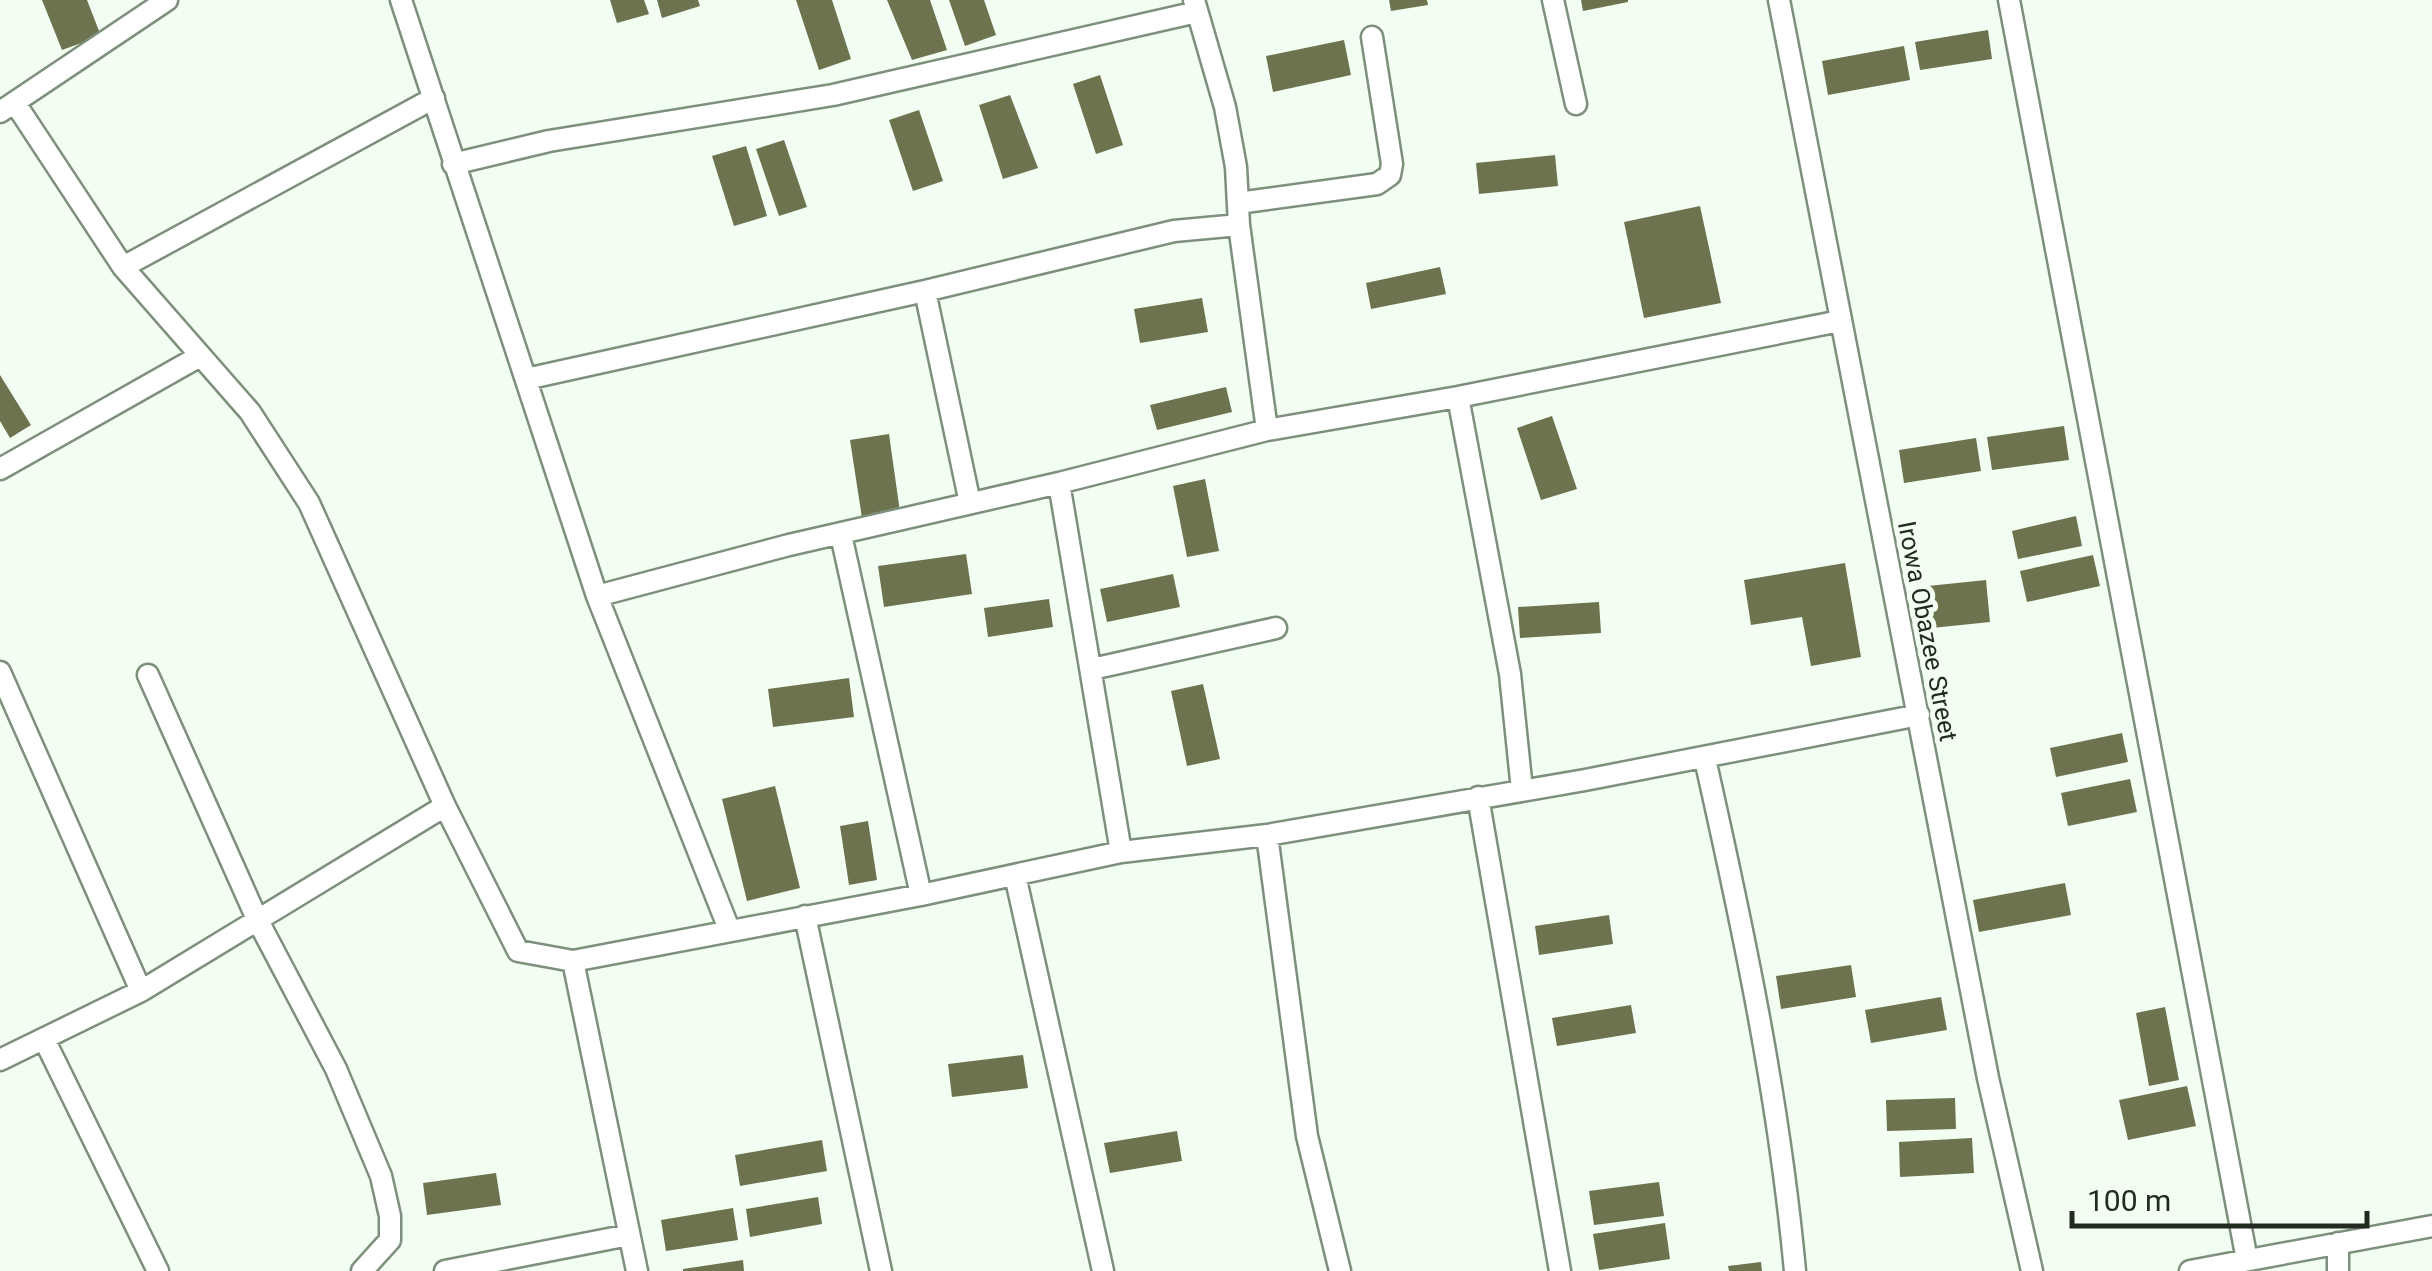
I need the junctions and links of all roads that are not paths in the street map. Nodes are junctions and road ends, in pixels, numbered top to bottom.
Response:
1 (167, 0) edge
2 (401, 0) edge
3 (1554, 0) edge
4 (1779, 0) edge
5 (2009, 0) edge
6 (1195, 6) edge
7 (1372, 38) dead end
8 (434, 98) junction
9 (1576, 104) dead end
10 (7, 107) edge
11 (453, 164) junction
12 (1238, 203) junction
13 (1239, 225) junction
14 (123, 268) junction
15 (925, 291) junction
16 (1840, 321) junction
17 (200, 356) junction
18 (526, 379) junction
19 (1458, 397) junction
20 (1267, 430) junction
21 (0, 469) edge
22 (1060, 483) junction
23 (970, 503) junction
24 (842, 535) junction
25 (597, 596) junction
26 (1276, 628) dead end
27 (1092, 669) junction
28 (0, 672) edge
29 (148, 675) dead end
30 (1919, 715) junction
31 (1705, 759) junction
32 (1522, 790) junction
33 (1478, 797) junction
34 (445, 806) junction
35 (1267, 835) junction
36 (1121, 852) junction
37 (1015, 875) junction
38 (921, 895) junction
39 (805, 916) junction
40 (257, 919) junction
41 (730, 929) junction
42 (573, 961) junction
43 (141, 990) junction
44 (45, 1040) junction
45 (0, 1060) edge
46 (2432, 1226) edge
47 (629, 1235) junction
48 (2338, 1243) junction
49 (2247, 1260) junction
50 (158, 1271) edge
51 (362, 1271) edge
52 (445, 1271) edge
53 (637, 1271) edge
54 (881, 1271) edge
55 (1104, 1271) edge
56 (1340, 1271) edge
57 (1560, 1271) edge
58 (1795, 1271) edge
59 (2032, 1271) edge
60 (2190, 1271) edge
61 (2338, 1271) edge

1 - 10 street
2 - 8 street
3 - 9 street
4 - 16 street, Irowa Obazee Street
5 - 49 street
6 - 11 street
6 - 12 street
7 - 12 street
8 - 11 street
8 - 14 street
10 - 14 street
11 - 18 street
12 - 13 street
13 - 15 street
13 - 20 street
14 - 17 street
15 - 18 street
15 - 23 street
16 - 19 street
16 - 30 street, Irowa Obazee Street
17 - 21 street
17 - 34 street
18 - 25 street
19 - 20 street
19 - 32 street
20 - 22 street
22 - 23 street
22 - 27 street
23 - 24 street
24 - 25 street
24 - 38 street
25 - 41 street
26 - 27 street
27 - 36 street
28 - 43 street
29 - 40 street
30 - 31 street
30 - 59 street, Irowa Obazee Street
31 - 32 street
31 - 58 street
32 - 33 street
33 - 35 street
33 - 57 street
34 - 40 street
34 - 42 street
35 - 36 street
35 - 56 street
36 - 37 street
37 - 38 street
37 - 55 street
38 - 39 street
39 - 41 street
39 - 54 street
40 - 43 street
40 - 51 street
41 - 42 street
42 - 47 street
43 - 44 street
44 - 45 street
44 - 50 street
46 - 48 street
47 - 52 street
47 - 53 street
48 - 49 street
48 - 61 street
49 - 60 street

